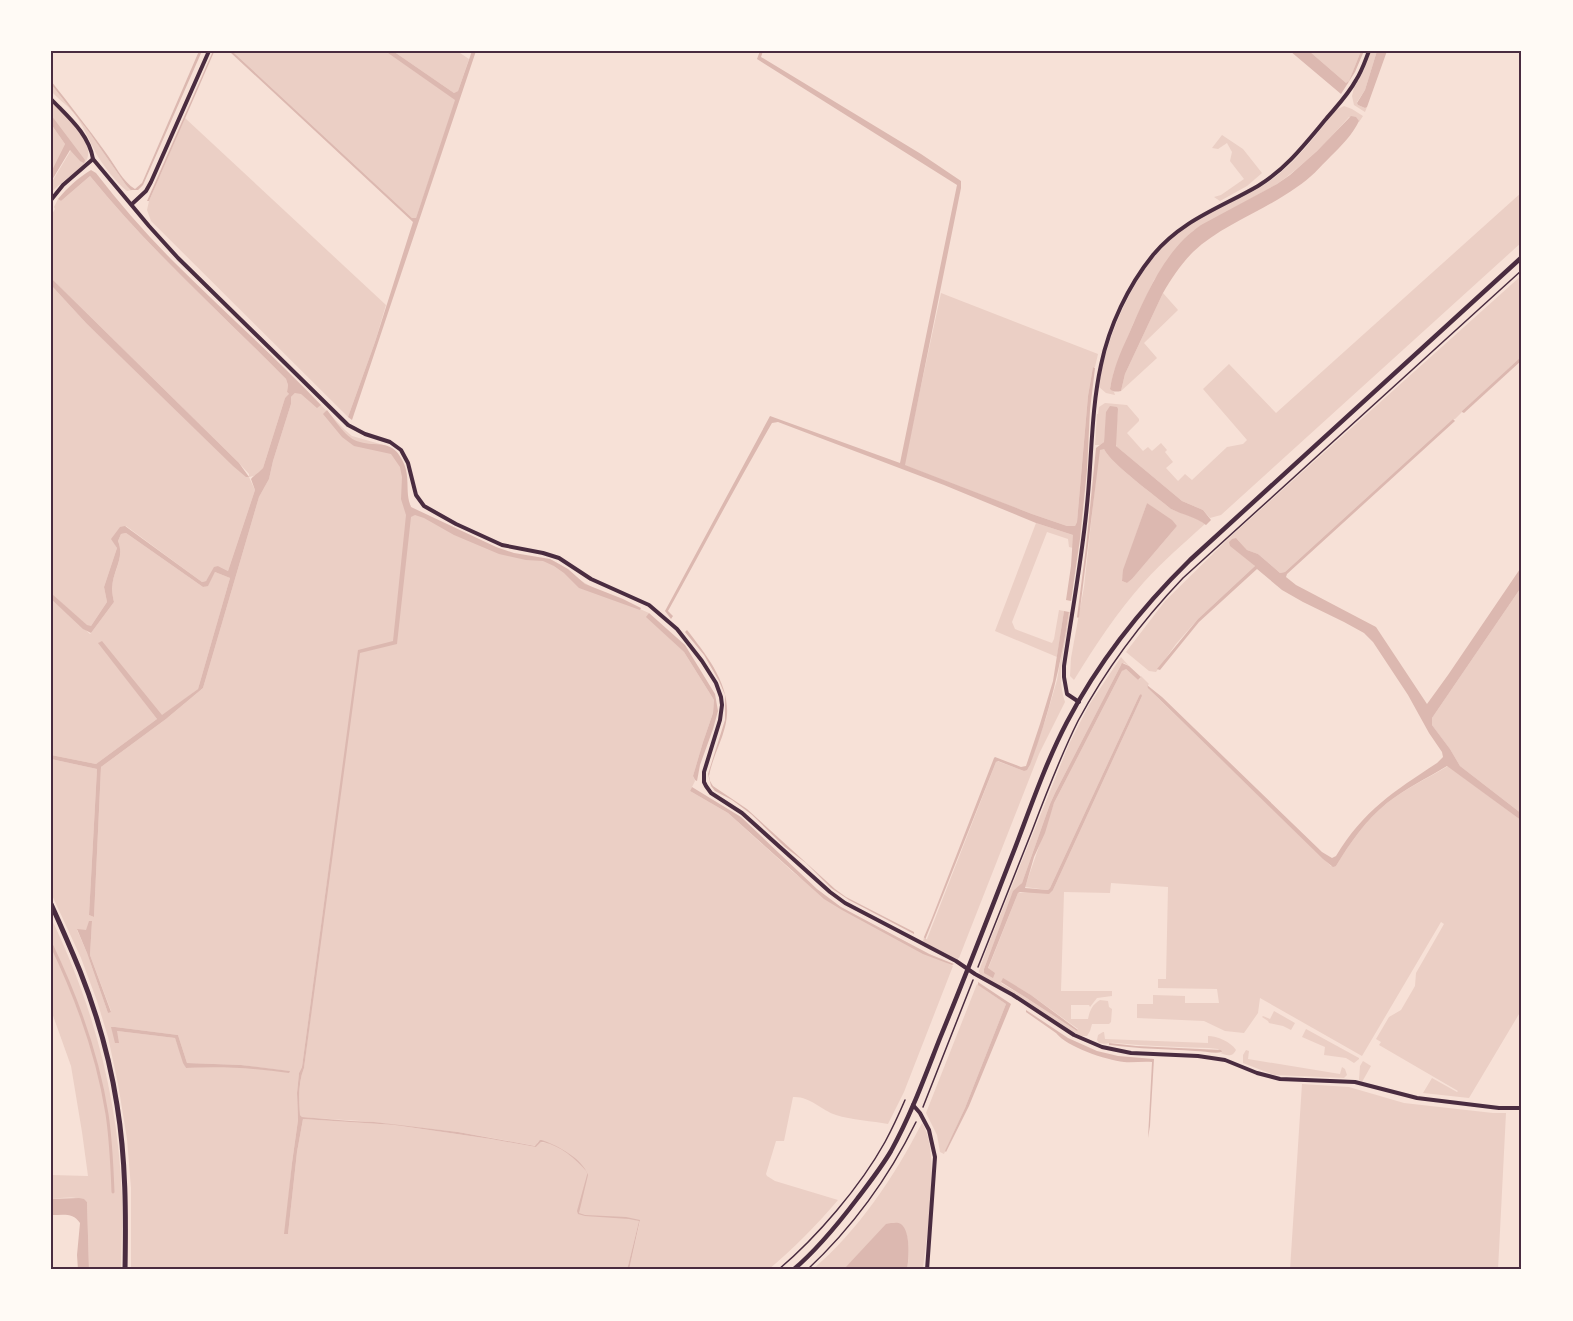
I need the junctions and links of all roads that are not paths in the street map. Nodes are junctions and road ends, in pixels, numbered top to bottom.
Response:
1 (209, 51) edge
2 (1369, 51) edge
3 (51, 99) edge
4 (93, 159) junction
5 (51, 200) edge
6 (132, 204) junction
7 (1522, 257) edge
8 (1078, 702) junction
9 (51, 904) edge
10 (51, 909) edge
11 (57, 918) junction
12 (968, 969) junction
13 (914, 1105) junction
14 (1522, 1108) edge
15 (125, 1270) edge
16 (793, 1270) edge
17 (927, 1270) edge

1 - 6 street
2 - 8 street
3 - 4 street
4 - 5 street
4 - 6 street
6 - 12 street
7 - 8 street
8 - 12 street
9 - 11 main road
10 - 11 main road
11 - 15 main road
12 - 13 street
12 - 14 street
13 - 16 street
13 - 17 street

